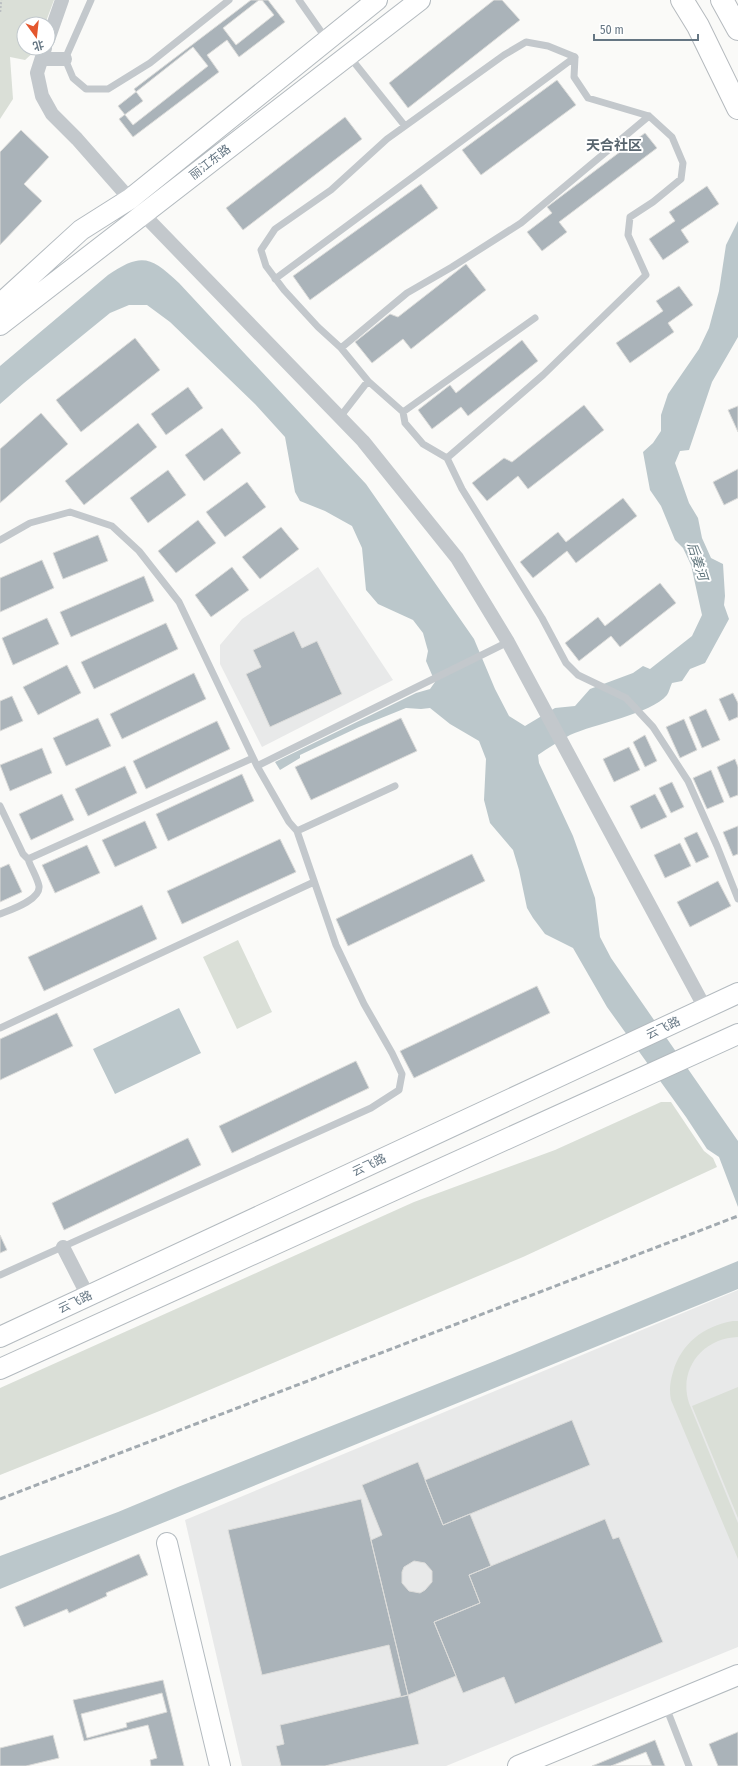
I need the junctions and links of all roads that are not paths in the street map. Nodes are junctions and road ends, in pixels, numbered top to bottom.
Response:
1 (62, 0) edge
2 (90, 0) edge
3 (229, 0) edge
4 (299, 0) edge
5 (377, 0) edge
6 (420, 0) edge
7 (682, 0) edge
8 (722, 0) edge
9 (56, 17) edge
10 (738, 29) edge
11 (327, 40) junction
12 (349, 55) junction
13 (43, 56) edge
14 (54, 56) edge
15 (575, 57) junction
16 (65, 59) junction
17 (738, 108) edge
18 (649, 116) junction
19 (405, 126) junction
20 (130, 199) junction
21 (143, 214) junction
22 (275, 279) junction
23 (0, 304) edge
24 (535, 318) dead end
25 (0, 324) edge
26 (341, 348) junction
27 (368, 381) junction
28 (403, 412) junction
29 (340, 417) junction
30 (447, 458) junction
31 (0, 540) edge
32 (508, 642) junction
33 (253, 758) junction
34 (257, 766) junction
35 (395, 786) dead end
36 (0, 806) edge
37 (297, 831) junction
38 (28, 859) junction
39 (314, 882) junction
40 (738, 899) edge
41 (0, 914) edge
42 (738, 993) edge
43 (696, 1012) junction
44 (0, 1028) edge
45 (738, 1034) edge
46 (63, 1247) junction
47 (0, 1275) edge
48 (88, 1296) junction
49 (0, 1338) edge
50 (0, 1369) edge
51 (167, 1543) dead end
52 (738, 1675) edge
53 (665, 1705) junction
54 (220, 1766) edge
55 (518, 1766) edge
56 (690, 1766) edge

1 - 9 street
2 - 16 lane
3 - 16 lane
4 - 11 lane
5 - 11 main road, 丽江东路
6 - 12 main road, 丽江东路
7 - 17 main road
8 - 10 main road
11 - 20 main road, 丽江东路
12 - 19 lane
12 - 21 main road, 丽江东路
13 - 20 street
14 - 16 street
15 - 18 lane
15 - 19 lane
15 - 22 lane
18 - 26 lane
18 - 30 lane
19 - 22 lane
20 - 21 street
20 - 23 main road, 丽江东路
21 - 25 main road, 丽江东路
21 - 29 street
22 - 26 lane
24 - 28 lane
26 - 27 lane
27 - 28 lane
27 - 29 lane
28 - 30 lane
29 - 32 street
30 - 40 lane
31 - 33 lane
32 - 34 lane
32 - 43 street
33 - 34 lane
33 - 38 lane
34 - 37 lane
35 - 37 lane
36 - 38 lane
37 - 39 lane
38 - 41 lane
39 - 44 lane
39 - 46 lane
42 - 43 main road, 云飞路
43 - 48 main road, 云飞路
45 - 50 main road
46 - 47 lane
46 - 48 street
48 - 49 main road, 云飞路
51 - 54 main road
52 - 53 main road
53 - 55 main road
53 - 56 lane

